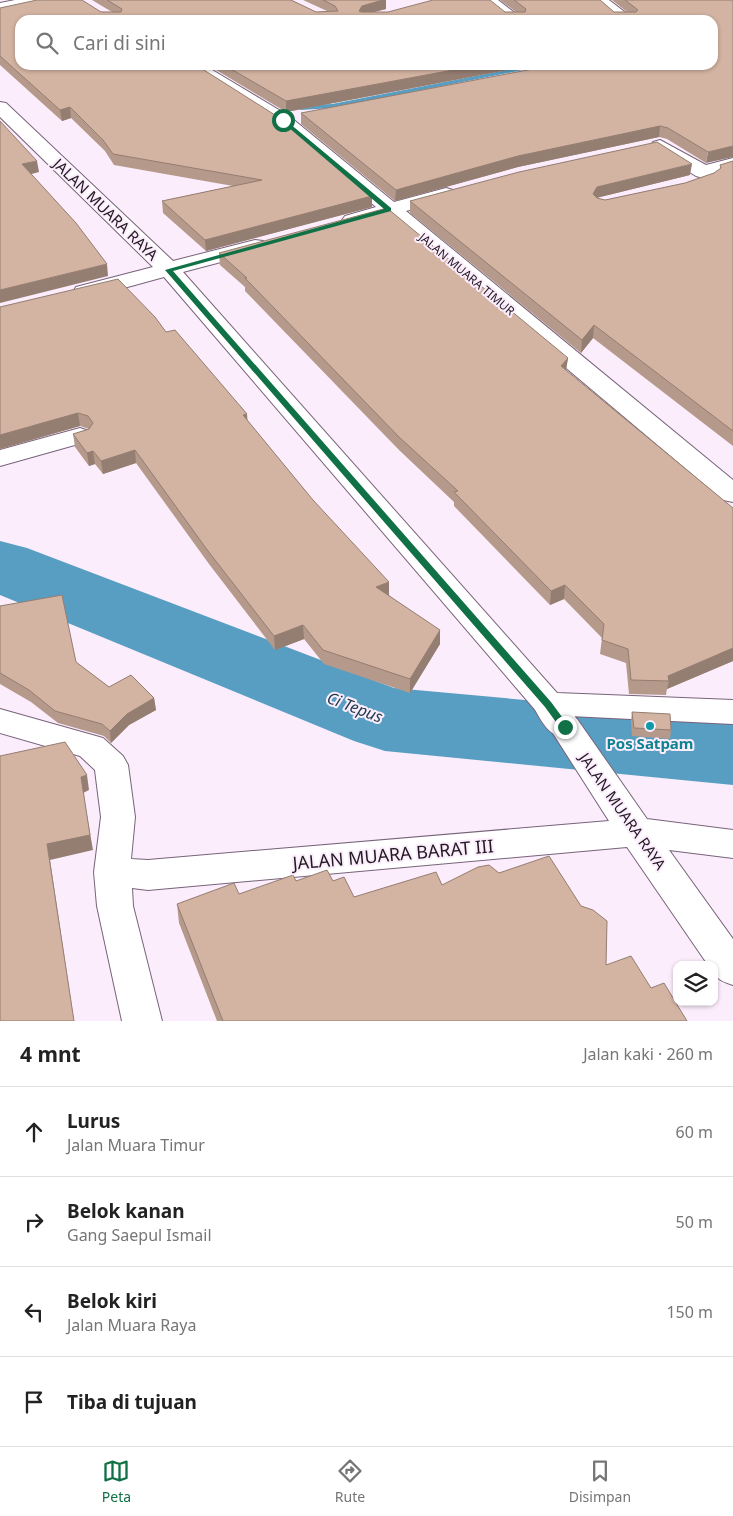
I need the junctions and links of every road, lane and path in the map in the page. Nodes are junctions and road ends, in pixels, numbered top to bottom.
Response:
1 (36, 0) edge
2 (488, 0) edge
3 (599, 0) edge
4 (0, 8) edge
5 (509, 15) edge
6 (616, 15) edge
7 (202, 70) edge
8 (0, 107) edge
9 (651, 147) edge
10 (733, 164) edge
11 (703, 172) junction
12 (687, 185) edge
13 (468, 187) edge
14 (389, 210) junction
15 (333, 225) edge
16 (278, 240) edge
17 (168, 270) junction
18 (68, 296) edge
19 (80, 436) edge
20 (0, 458) edge
21 (733, 494) edge
22 (733, 712) edge
23 (556, 716) junction
24 (0, 721) edge
25 (637, 832) junction
26 (733, 844) edge
27 (112, 872) junction
28 (733, 968) edge
29 (142, 1021) edge

1 - 4 street
2 - 5 street
3 - 6 street
7 - 14 street, JALAN MUARA TIMUR
8 - 17 street, JALAN MUARA RAYA
9 - 11 street
10 - 11 street
11 - 12 street
13 - 14 street
14 - 15 street
14 - 21 street, JALAN MUARA TIMUR
16 - 17 street
17 - 18 street
17 - 23 street, JALAN MUARA RAYA
19 - 20 street
22 - 23 street
23 - 25 street, JALAN MUARA RAYA
24 - 27 street
25 - 26 street, JALAN MUARA BARAT III
25 - 27 street, JALAN MUARA BARAT III
25 - 28 street, JALAN MUARA RAYA
27 - 29 street

